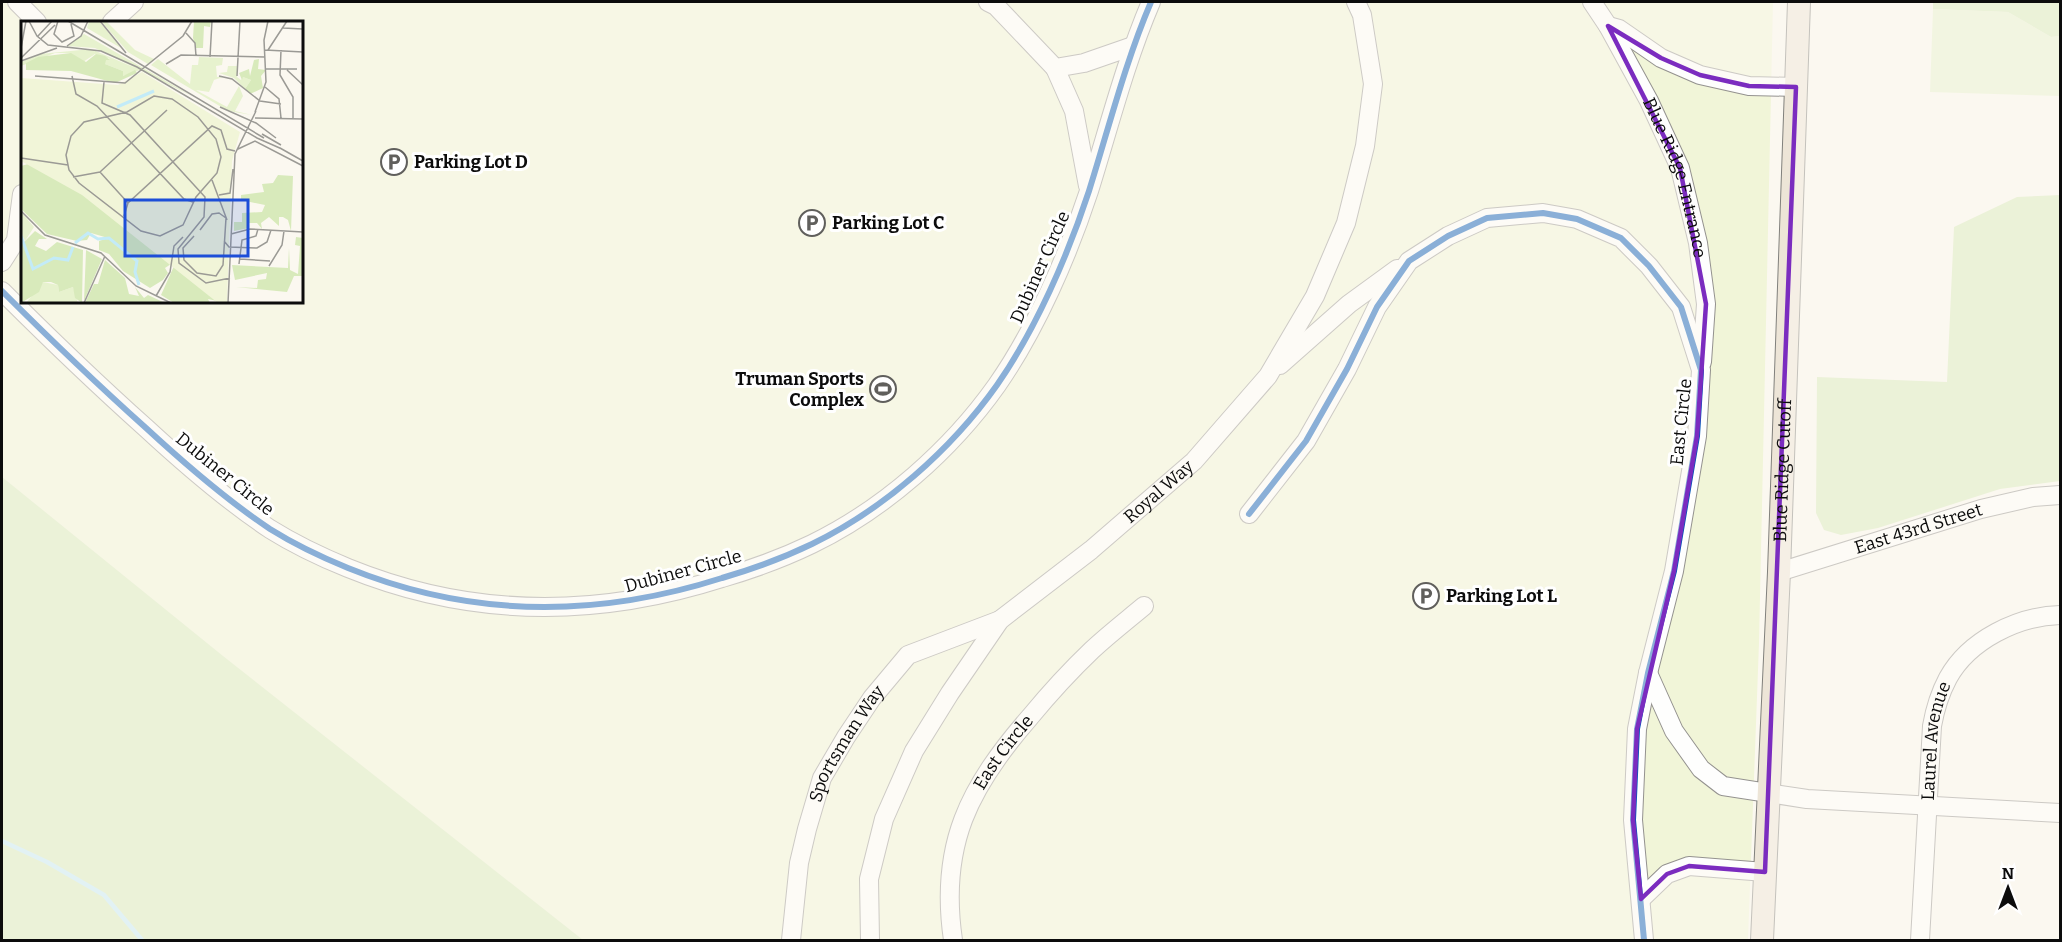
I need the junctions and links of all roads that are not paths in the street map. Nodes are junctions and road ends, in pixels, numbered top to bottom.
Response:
1 (17, 2) edge
2 (134, 2) edge
3 (988, 2) edge
4 (1151, 2) edge
5 (1356, 2) edge
6 (1593, 2) edge
7 (1799, 2) edge
8 (36, 21) edge
9 (112, 21) edge
10 (1608, 26) junction
11 (1133, 46) junction
12 (1054, 68) junction
13 (1796, 87) junction
14 (1089, 192) junction
15 (21, 202) edge
16 (1408, 261) junction
17 (2, 262) edge
18 (2, 291) edge
19 (1701, 370) junction
20 (1268, 376) junction
21 (2061, 495) edge
22 (1249, 514) dead end
23 (1779, 572) junction
24 (1144, 606) dead end
25 (2061, 615) edge
26 (1000, 620) junction
27 (1648, 673) junction
28 (1770, 794) junction
29 (1926, 806) junction
30 (2061, 813) edge
31 (1765, 872) junction
32 (1641, 899) junction
33 (791, 940) edge
34 (870, 940) edge
35 (953, 940) edge
36 (1644, 940) edge
37 (1762, 940) edge
38 (1920, 940) edge

1 - 8 street
2 - 9 street
3 - 12 street
4 - 11 street, Dubiner Circle
5 - 20 street, Royal Way
6 - 10 street, Blue Ridge Entrance
7 - 13 main road, Blue Ridge Cutoff
10 - 13 street
10 - 19 street, Blue Ridge Entrance
11 - 12 street
11 - 14 street, Dubiner Circle
12 - 14 street
13 - 23 main road, Blue Ridge Cutoff
14 - 18 street, Dubiner Circle
15 - 17 street
16 - 19 street, East Circle
16 - 20 street, East Circle
16 - 22 street, East Circle
19 - 27 street, East Circle
20 - 26 street, Royal Way
21 - 23 street, East 43rd Street
23 - 28 main road, Blue Ridge Cutoff
24 - 35 street, East Circle
25 - 29 street, Laurel Avenue
26 - 33 street, Sportsman Way
26 - 34 street, Royal Way
27 - 28 street
27 - 32 street, East Circle
28 - 29 street
28 - 31 main road, Blue Ridge Cutoff
29 - 30 street
29 - 38 street, Laurel Avenue
31 - 32 street
31 - 37 main road, Blue Ridge Cutoff
32 - 36 street, East Circle

